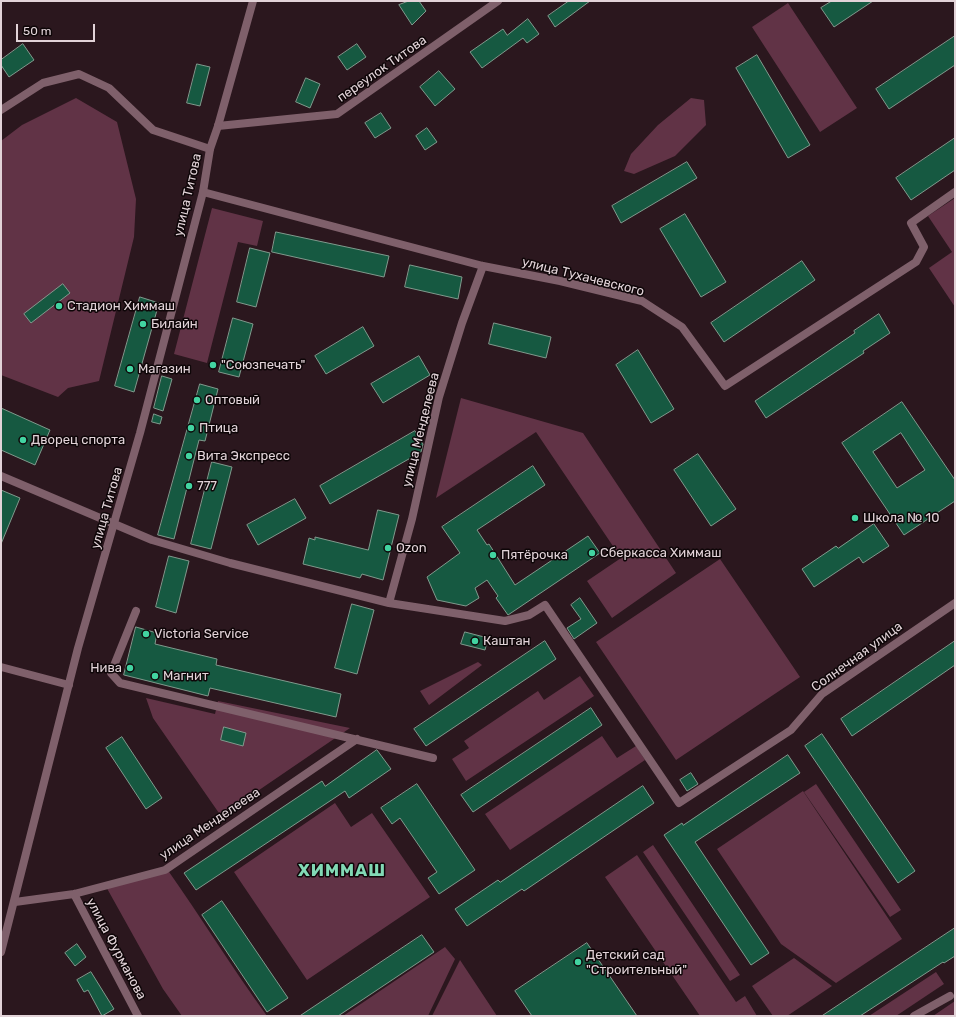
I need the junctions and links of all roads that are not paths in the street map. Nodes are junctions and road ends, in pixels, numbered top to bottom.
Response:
1 (253, 1) edge
2 (498, 1) edge
3 (1, 110) edge
4 (218, 126) junction
5 (210, 149) junction
6 (203, 192) junction
7 (955, 192) edge
8 (483, 266) junction
9 (1, 476) edge
10 (115, 524) junction
11 (389, 603) junction
12 (955, 604) edge
13 (136, 611) dead end
14 (1, 667) edge
15 (69, 685) junction
16 (357, 739) junction
17 (433, 758) dead end
18 (74, 894) junction
19 (15, 902) junction
20 (1, 952) edge
21 (950, 996) dead end
22 (138, 1016) edge
23 (914, 1016) edge

1 - 4 street, улица Титова
2 - 4 street, переулок Титова
3 - 5 street
4 - 5 street, улица Титова
5 - 6 street, улица Титова
6 - 8 street, улица Тухачевского
6 - 10 street, улица Титова
7 - 8 street, улица Тухачевского
8 - 11 street, улица Менделеева
9 - 10 street
10 - 11 street
10 - 15 street, улица Титова
11 - 12 street, Солнечная улица
13 - 16 street
14 - 15 street
15 - 19 street, улица Титова
16 - 17 street
16 - 18 street, улица Менделеева
18 - 19 street, улица Менделеева
18 - 22 street, улица Фурманова
19 - 20 street, улица Титова
21 - 23 street

